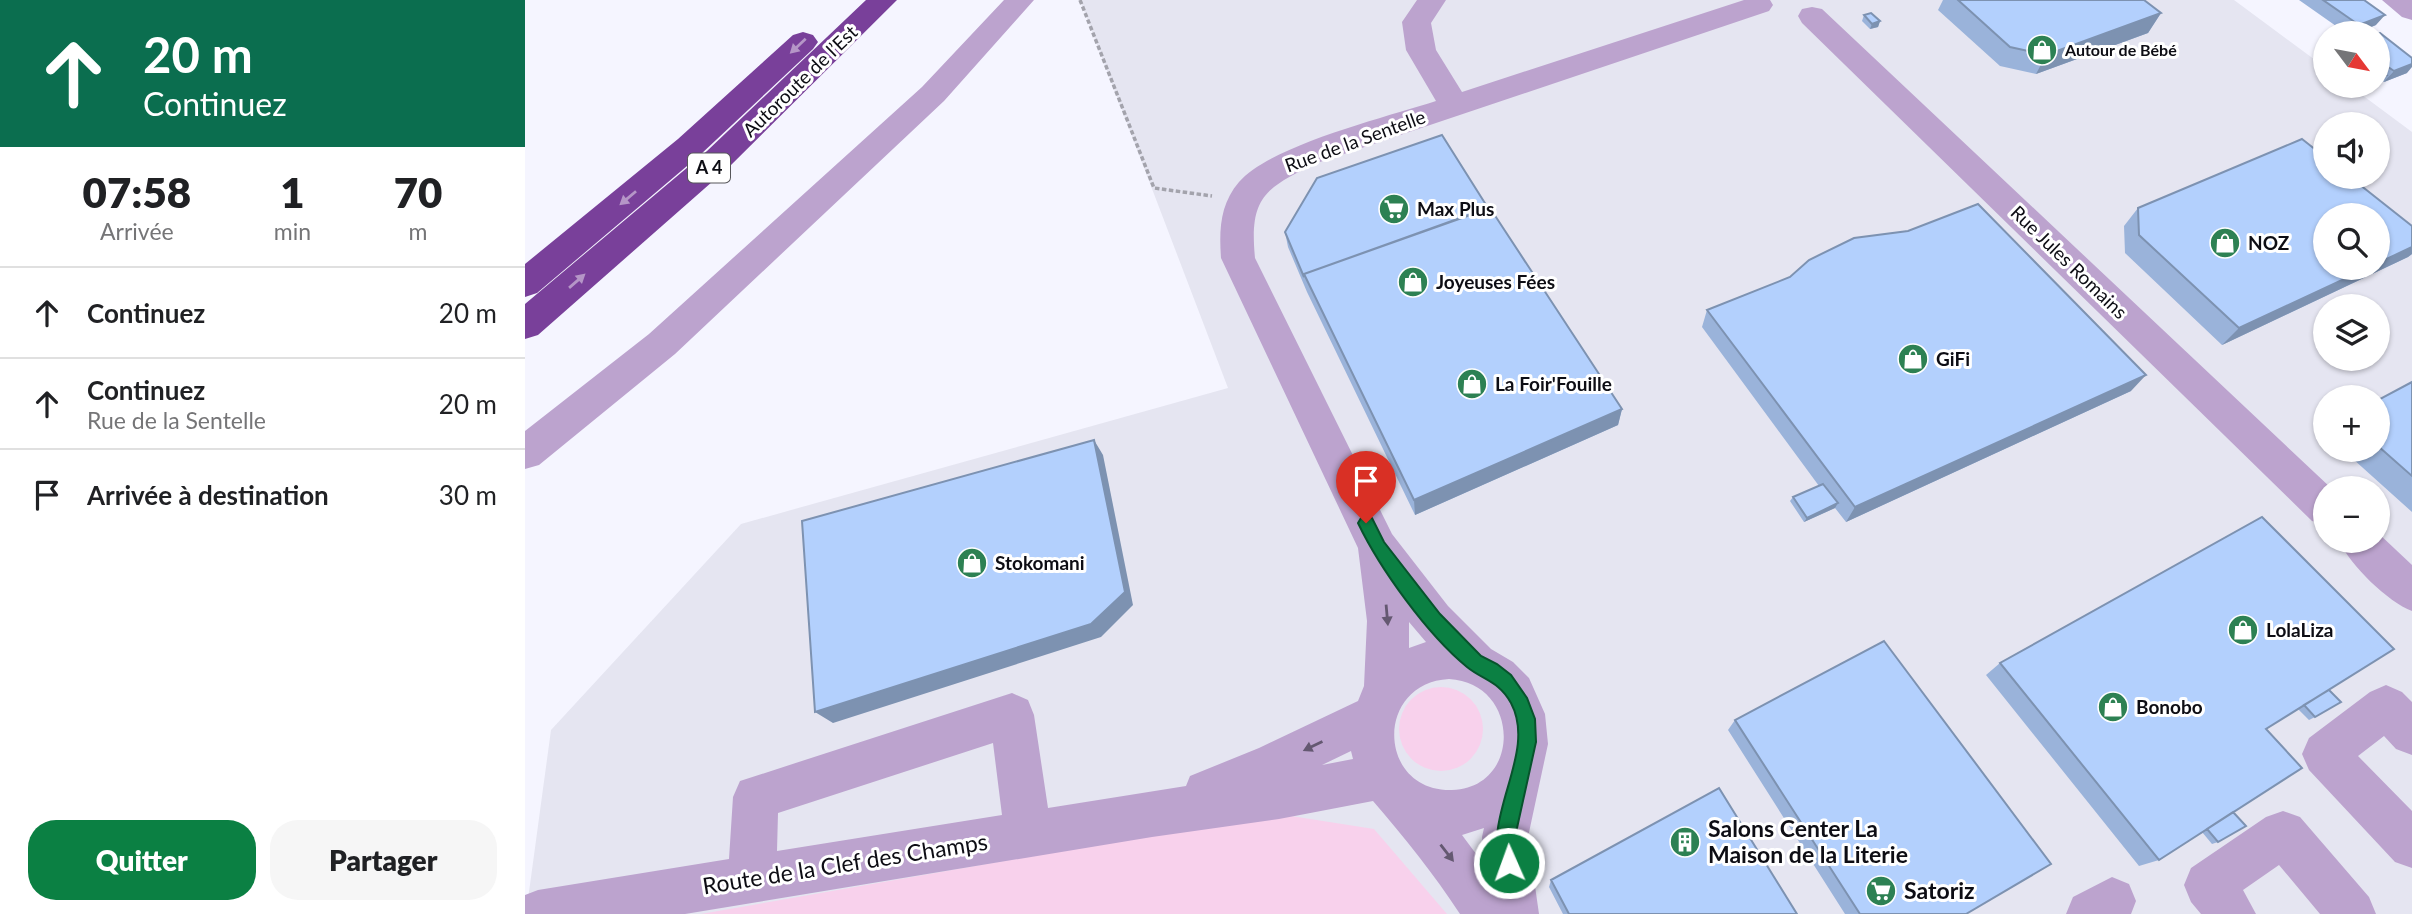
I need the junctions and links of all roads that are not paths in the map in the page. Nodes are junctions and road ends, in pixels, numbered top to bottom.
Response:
1 (848, 0) edge
2 (883, 0) edge
3 (1020, 0) edge
4 (1432, 0) edge
5 (2396, 0) edge
6 (1787, 9) edge
7 (2412, 11) edge
8 (1454, 105) junction
9 (525, 284) edge
10 (525, 325) edge
11 (525, 453) edge
12 (2313, 497) edge
13 (1378, 547) junction
14 (2371, 553) edge
15 (2412, 592) edge
16 (1475, 662) junction
17 (1380, 704) junction
18 (2412, 733) edge
19 (1522, 764) junction
20 (1393, 788) junction
21 (1152, 814) junction
22 (1028, 834) junction
23 (2412, 845) edge
24 (752, 879) junction
25 (538, 914) edge
26 (1489, 914) edge
27 (1515, 914) edge
28 (2232, 914) edge
29 (2352, 914) edge

1 -> 9 highway, Autoroute de l’Est / A 4
10 -> 2 highway, Autoroute de l’Est / A 4
3 - 11 street
4 - 8 street
5 - 7 street
6 - 8 street, Rue de la Sentelle
6 - 12 street, Rue Jules Romains
8 - 13 street, Rue de la Sentelle
13 - 16 street
13 -> 17 street
14 - 15 street
16 - 17 street
16 - 19 street
17 - 20 street
17 -> 21 street
18 - 23 street
19 - 20 street
19 - 27 street
20 - 21 street
20 -> 26 street
21 - 22 street, Route de la Clef des Champs
22 - 24 street, Route de la Clef des Champs
22 - 24 street
24 - 25 street, Route de la Clef des Champs
28 - 29 street

